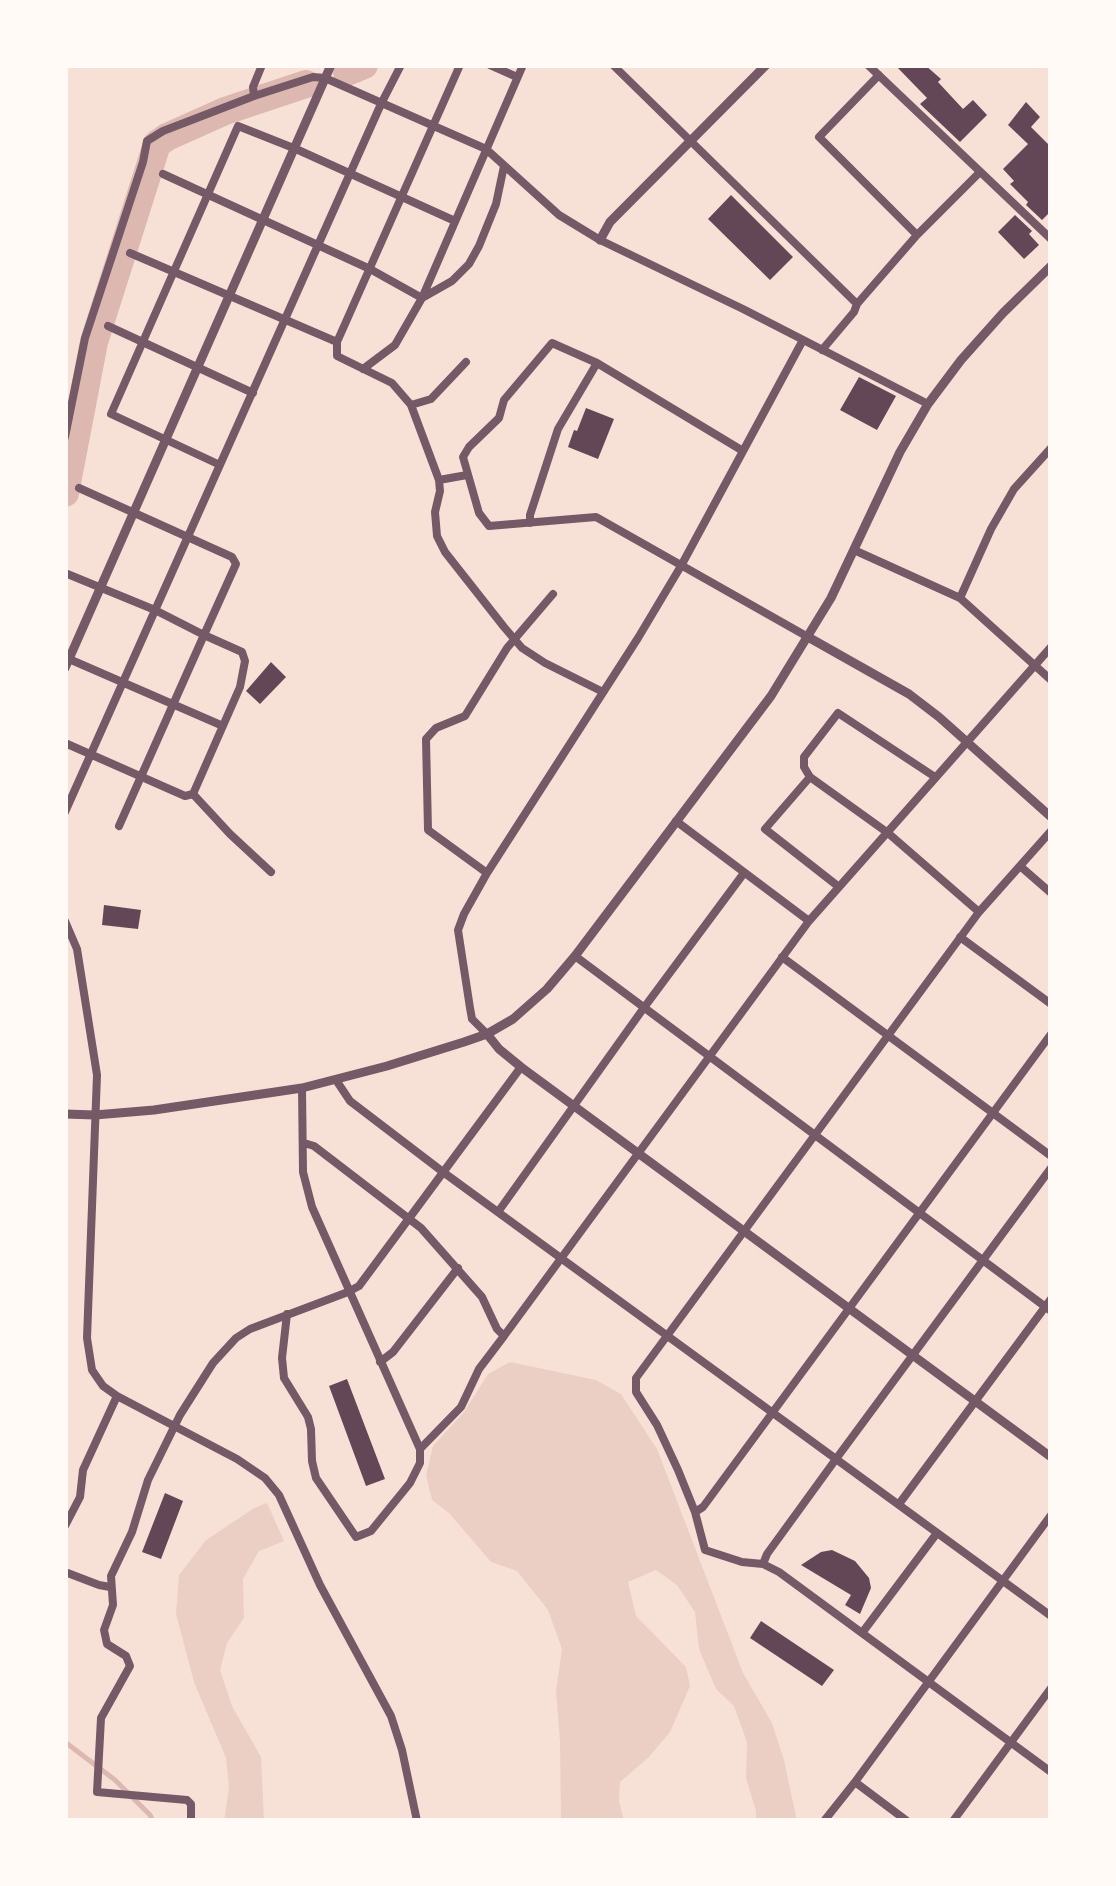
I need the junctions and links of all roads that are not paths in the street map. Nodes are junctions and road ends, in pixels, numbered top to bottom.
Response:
1 (262, 65) edge
2 (331, 65) edge
3 (401, 65) edge
4 (460, 65) edge
5 (490, 65) edge
6 (522, 65) edge
7 (614, 65) edge
8 (766, 65) edge
9 (868, 65) edge
10 (879, 75) junction
11 (518, 77) junction
12 (325, 78) junction
13 (254, 96) junction
14 (382, 104) junction
15 (433, 127) junction
16 (690, 141) junction
17 (296, 149) junction
18 (486, 149) junction
19 (504, 166) junction
20 (979, 172) junction
21 (163, 174) dead end
22 (351, 174) junction
23 (208, 195) junction
24 (402, 197) junction
25 (264, 220) junction
26 (455, 221) junction
27 (917, 235) junction
28 (1051, 239) edge
29 (600, 240) junction
30 (318, 246) junction
31 (130, 252) dead end
32 (1051, 266) edge
33 (370, 269) junction
34 (174, 270) junction
35 (230, 296) junction
36 (422, 298) junction
37 (857, 304) junction
38 (286, 320) junction
39 (108, 326) dead end
40 (803, 340) junction
41 (337, 342) junction
42 (144, 343) junction
43 (822, 350) junction
44 (466, 362) dead end
45 (596, 363) junction
46 (198, 368) junction
47 (362, 369) junction
48 (253, 393) junction
49 (928, 404) junction
50 (411, 405) junction
51 (65, 437) edge
52 (166, 439) junction
53 (1051, 448) edge
54 (743, 452) junction
55 (220, 465) junction
56 (467, 475) junction
57 (439, 480) junction
58 (79, 488) dead end
59 (134, 514) junction
60 (530, 523) junction
61 (189, 537) junction
62 (854, 550) junction
63 (682, 566) junction
64 (65, 574) edge
65 (100, 588) junction
66 (553, 594) dead end
67 (960, 598) junction
68 (155, 610) junction
69 (204, 635) junction
70 (808, 637) junction
71 (514, 640) junction
72 (1051, 647) edge
73 (67, 663) edge
74 (1034, 666) junction
75 (1051, 680) edge
76 (123, 684) junction
77 (603, 692) junction
78 (172, 705) junction
79 (222, 726) junction
80 (65, 742) edge
81 (966, 742) junction
82 (92, 754) junction
83 (141, 775) junction
84 (810, 777) junction
85 (935, 777) junction
86 (194, 794) junction
87 (65, 812) edge
88 (1051, 816) edge
89 (676, 821) junction
90 (119, 826) dead end
91 (1051, 831) edge
92 (888, 833) junction
93 (1020, 866) junction
94 (272, 872) dead end
95 (487, 873) junction
96 (744, 873) junction
97 (838, 887) junction
98 (1051, 892) edge
99 (979, 912) junction
100 (65, 921) edge
101 (809, 921) junction
102 (960, 937) junction
103 (574, 956) junction
104 (782, 958) junction
105 (1051, 1004) edge
106 (643, 1009) junction
107 (487, 1034) junction
108 (1051, 1034) edge
109 (889, 1036) junction
110 (708, 1057) junction
111 (521, 1067) junction
112 (336, 1080) junction
113 (302, 1088) junction
114 (575, 1106) junction
115 (65, 1114) edge
116 (993, 1114) junction
117 (96, 1115) junction
118 (814, 1136) junction
119 (304, 1143) junction
120 (639, 1153) junction
121 (1051, 1156) edge
122 (1051, 1168) edge
123 (444, 1172) junction
124 (498, 1212) junction
125 (919, 1212) junction
126 (410, 1219) junction
127 (744, 1231) junction
128 (562, 1259) junction
129 (984, 1260) junction
130 (458, 1268) junction
131 (348, 1292) junction
132 (1049, 1306) edge
133 (849, 1308) junction
134 (288, 1314) junction
135 (504, 1336) junction
136 (667, 1336) junction
137 (912, 1354) junction
138 (380, 1362) junction
139 (116, 1396) junction
140 (976, 1401) junction
141 (772, 1413) junction
142 (174, 1426) junction
143 (420, 1449) junction
144 (1051, 1457) edge
145 (836, 1459) junction
146 (899, 1504) junction
147 (695, 1512) junction
148 (1051, 1515) edge
149 (65, 1526) edge
150 (937, 1533) junction
151 (764, 1564) junction
152 (65, 1572) edge
153 (1002, 1580) junction
154 (110, 1587) junction
155 (1051, 1616) edge
156 (862, 1633) junction
157 (928, 1681) junction
158 (1051, 1688) edge
159 (1011, 1743) junction
160 (1051, 1772) edge
161 (854, 1782) junction
162 (191, 1821) edge
163 (418, 1821) edge
164 (824, 1821) edge
165 (907, 1821) edge
166 (953, 1821) edge

1 - 13 street
2 - 12 street
3 - 14 street
4 - 15 street
5 - 11 street
6 - 11 street
7 - 16 street
8 - 16 street
9 - 10 street
10 - 20 street
10 - 27 street
11 - 18 street
12 - 13 street
12 - 14 street
12 - 17 street
13 - 51 street
14 - 15 street
14 - 22 street
15 - 18 street
15 - 24 street
16 - 29 street
16 - 37 street
17 - 22 street
17 - 23 street
17 - 25 street
18 - 19 street
18 - 26 street
19 - 29 street
19 - 36 street
20 - 27 street
20 - 28 street
21 - 23 street
22 - 24 street
22 - 30 street
23 - 25 street
23 - 34 street
24 - 26 street
24 - 33 street
25 - 30 street
25 - 35 street
26 - 36 street
27 - 37 street
29 - 40 street
30 - 33 street
30 - 38 street
31 - 34 street
32 - 49 street
33 - 36 street
33 - 41 street
34 - 35 street
34 - 42 street
35 - 38 street
35 - 46 street
36 - 47 street
37 - 43 street
38 - 41 street
38 - 48 street
39 - 42 street
40 - 43 street
40 - 54 street
41 - 47 street
42 - 46 street
42 - 52 street
43 - 49 street
44 - 50 street
45 - 54 street
45 - 56 street
45 - 60 street
46 - 48 street
46 - 52 street
47 - 50 street
48 - 55 street
49 - 62 street
50 - 57 street
52 - 55 street
52 - 59 street
53 - 67 street
54 - 63 street
55 - 61 street
56 - 57 street
56 - 60 street
57 - 71 street
58 - 59 street
59 - 61 street
59 - 65 street
60 - 63 street
61 - 68 street
61 - 69 street
62 - 67 street
62 - 70 street
63 - 70 street
63 - 77 street
64 - 65 street
65 - 68 street
65 - 73 street
66 - 71 street
67 - 74 street
68 - 69 street
68 - 76 street
69 - 78 street
69 - 79 street
70 - 81 street
70 - 89 street
71 - 77 street
71 - 95 street
72 - 74 street
73 - 76 street
74 - 75 street
74 - 81 street
76 - 78 street
76 - 82 street
77 - 95 street
78 - 79 street
78 - 83 street
79 - 86 street
80 - 82 street
81 - 85 street
81 - 88 street
82 - 83 street
82 - 87 street
83 - 86 street
83 - 90 street
84 - 85 street
84 - 92 street
84 - 97 street
85 - 92 street
86 - 94 street
89 - 96 street
89 - 103 street
91 - 93 street
92 - 97 street
92 - 99 street
93 - 98 street
93 - 99 street
95 - 107 street
96 - 101 street
96 - 106 street
97 - 101 street
99 - 102 street
100 - 117 street
101 - 104 street
102 - 105 street
102 - 109 street
103 - 106 street
103 - 107 street
104 - 109 street
104 - 110 street
106 - 110 street
106 - 114 street
107 - 111 street
107 - 112 street
108 - 116 street
109 - 116 street
109 - 118 street
110 - 118 street
110 - 120 street
111 - 114 street
111 - 123 street
112 - 113 street
112 - 123 street
113 - 117 street
113 - 119 street
114 - 120 street
114 - 124 street
115 - 117 street
116 - 121 street
116 - 125 street
117 - 139 street
118 - 125 street
118 - 127 street
119 - 126 street
119 - 131 street
120 - 127 street
120 - 128 street
122 - 129 street
123 - 124 street
123 - 126 street
124 - 128 street
125 - 129 street
125 - 133 street
126 - 130 street
126 - 131 street
127 - 133 street
127 - 136 street
128 - 135 street
128 - 136 street
129 - 132 street
129 - 137 street
130 - 135 street
130 - 138 street
131 - 134 street
131 - 138 street
132 - 140 street
133 - 137 street
133 - 141 street
134 - 142 street
134 - 143 street
135 - 143 street
136 - 141 street
136 - 147 street
137 - 140 street
137 - 145 street
138 - 143 street
139 - 142 street
139 - 149 street
140 - 144 street
140 - 146 street
141 - 145 street
141 - 147 street
142 - 154 street
142 - 163 street
145 - 146 street
145 - 151 street
146 - 150 street
147 - 151 street
148 - 153 street
150 - 153 street
150 - 156 street
151 - 156 street
152 - 154 street
153 - 155 street
153 - 157 street
154 - 162 street
156 - 157 street
157 - 159 street
157 - 161 street
158 - 159 street
159 - 160 street
159 - 166 street
161 - 164 street
161 - 165 street

